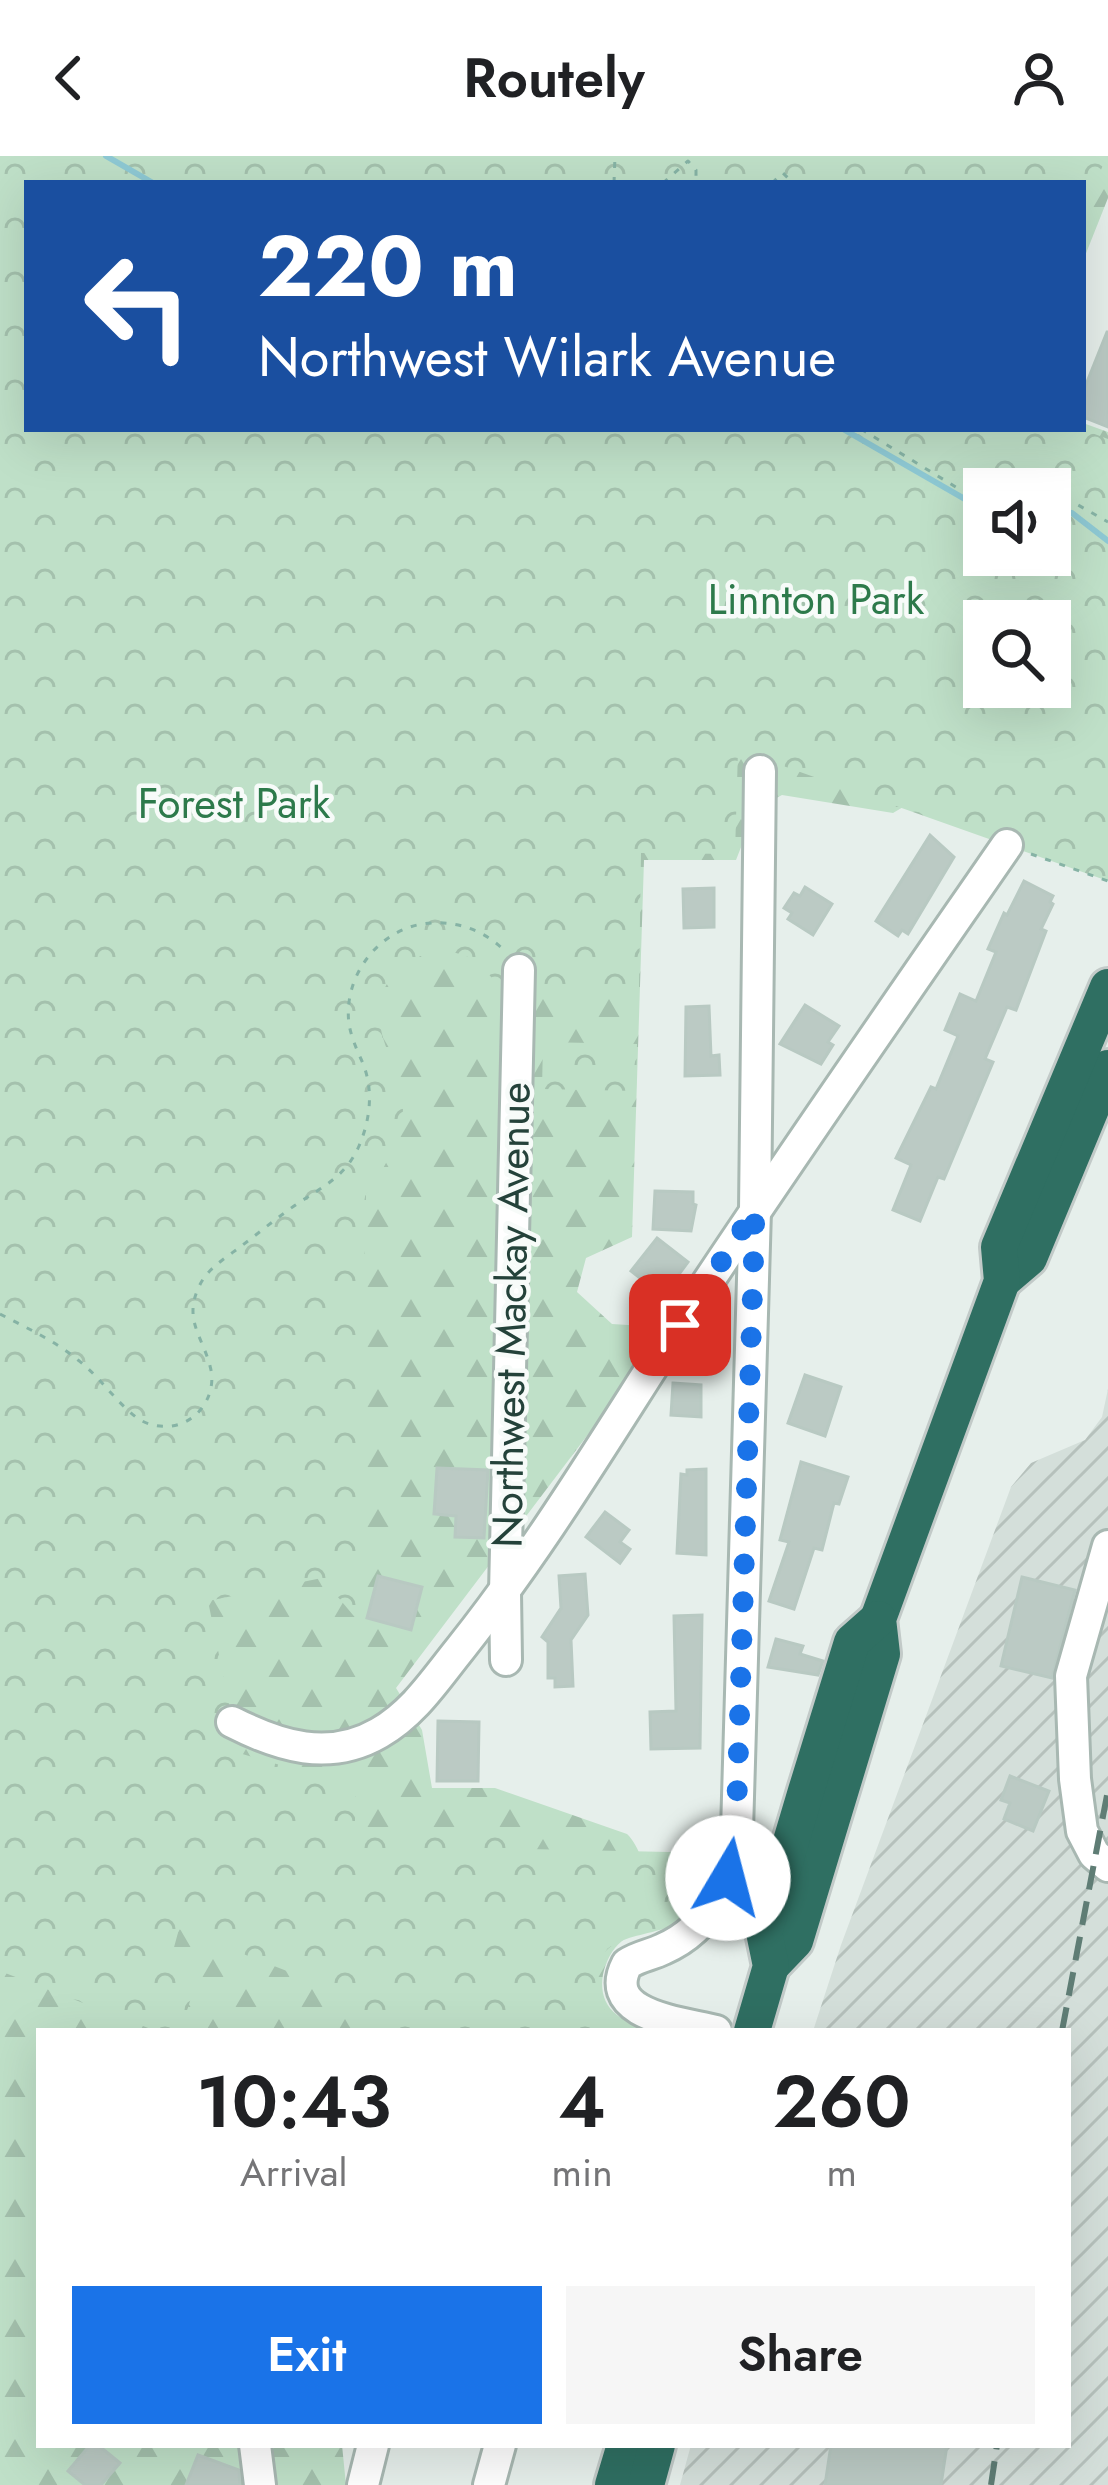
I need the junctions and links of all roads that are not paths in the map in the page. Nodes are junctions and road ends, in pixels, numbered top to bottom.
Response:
1 (760, 771) dead end
2 (1007, 845) road end
3 (519, 970) road end
4 (1108, 987) edge
5 (1108, 1068) edge
6 (755, 1210) junction
7 (1003, 1281) junction
8 (1108, 1546) edge
9 (505, 1593) junction
10 (506, 1660) dead end
11 (232, 1722) dead end
12 (1108, 1866) edge
13 (705, 2028) edge
14 (753, 2028) edge
15 (255, 2448) edge
16 (372, 2448) edge
17 (499, 2448) edge
18 (624, 2448) edge
19 (656, 2448) edge
20 (260, 2485) edge
21 (362, 2485) edge
22 (489, 2485) edge
23 (614, 2485) edge
24 (646, 2485) edge

1 - 6 street
2 - 6 street
3 - 9 street, Northwest Mackay Avenue
4 - 7 highway
5 - 7 highway
6 - 9 street
6 - 13 street
7 - 14 highway
8 - 12 street
9 - 10 street, Northwest Mackay Avenue
9 - 11 street
15 - 20 street
16 - 21 street
17 - 22 street
18 - 23 highway
19 - 24 highway

